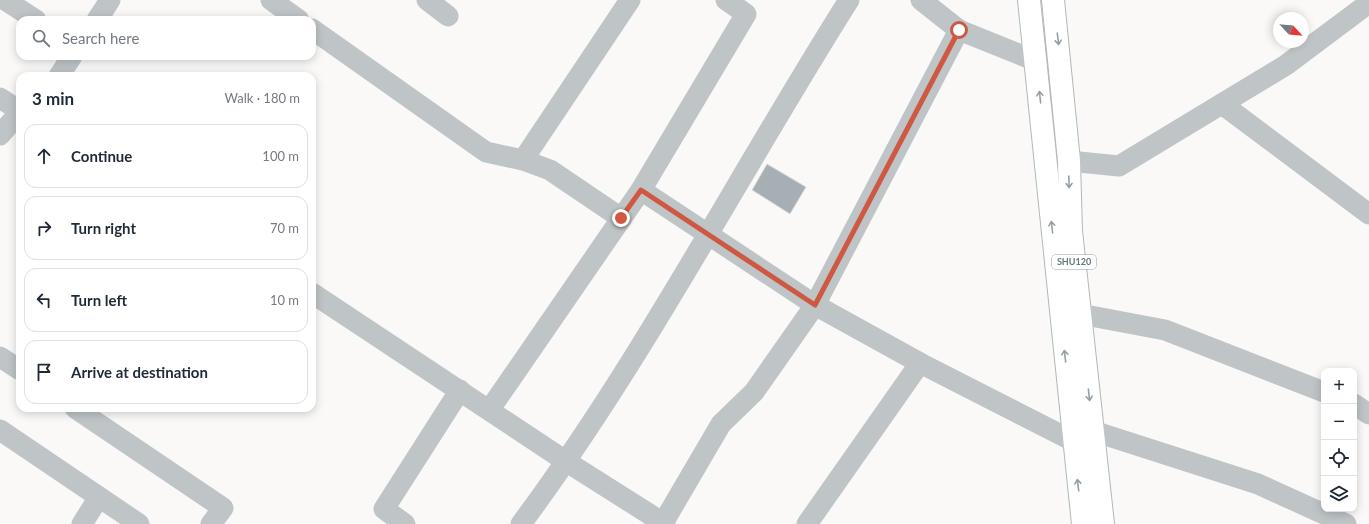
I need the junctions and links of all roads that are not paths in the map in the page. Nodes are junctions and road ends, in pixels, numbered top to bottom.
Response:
1 (5, 0) edge
2 (110, 0) edge
3 (271, 0) edge
4 (427, 0) edge
5 (630, 0) edge
6 (726, 0) edge
7 (849, 0) edge
8 (921, 0) edge
9 (1029, 0) edge
10 (1053, 0) edge
11 (1369, 4) edge
12 (30, 16) edge
13 (99, 16) edge
14 (293, 16) edge
15 (448, 16) dead end
16 (959, 30) junction
17 (316, 32) edge
18 (69, 60) edge
19 (1036, 61) junction
20 (62, 72) edge
21 (0, 98) edge
22 (1222, 104) junction
23 (16, 108) edge
24 (16, 116) edge
25 (0, 135) edge
26 (523, 160) junction
27 (1068, 161) junction
28 (641, 190) junction
29 (1369, 214) edge
30 (621, 218) junction
31 (709, 234) junction
32 (316, 296) edge
33 (815, 305) junction
34 (1080, 314) junction
35 (0, 357) edge
36 (920, 363) junction
37 (16, 367) edge
38 (460, 390) junction
39 (1321, 391) edge
40 (1357, 406) edge
41 (490, 410) junction
42 (82, 412) edge
43 (1369, 414) edge
44 (0, 430) edge
45 (1093, 431) junction
46 (1073, 441) junction
47 (567, 462) junction
48 (99, 497) junction
49 (659, 522) edge
50 (82, 524) edge
51 (139, 524) edge
52 (211, 524) edge
53 (405, 524) edge
54 (521, 524) edge
55 (807, 524) edge
56 (1083, 524) edge
57 (1103, 524) edge
58 (1346, 524) edge

1 - 12 street
2 - 13 street
3 - 14 street
4 - 15 street
5 - 26 street
6 - 28 street
7 - 31 street
8 - 16 street
9 - 19 main road
10 -> 27 main road, SHU120
11 - 22 street
16 - 19 street
16 - 33 street
17 - 26 street
18 - 20 street
46 -> 19 main road
21 - 23 street
22 - 27 street
22 - 29 street
24 - 25 street
26 - 30 street
27 -> 34 main road, SHU120
28 - 30 street
28 - 31 street
30 - 41 street
31 - 33 street
31 - 47 street
32 - 38 street
33 - 36 street
33 - 49 street
34 - 39 street
34 -> 45 main road, SHU120
35 - 37 street
36 - 46 street
36 - 55 street
38 - 41 street
38 - 53 street
40 - 43 street
41 - 47 street
42 - 52 street
44 - 48 street
45 - 57 main road, SHU120
45 - 58 street
56 -> 46 main road
47 - 49 street
47 - 54 street
48 - 50 street
48 - 51 street

